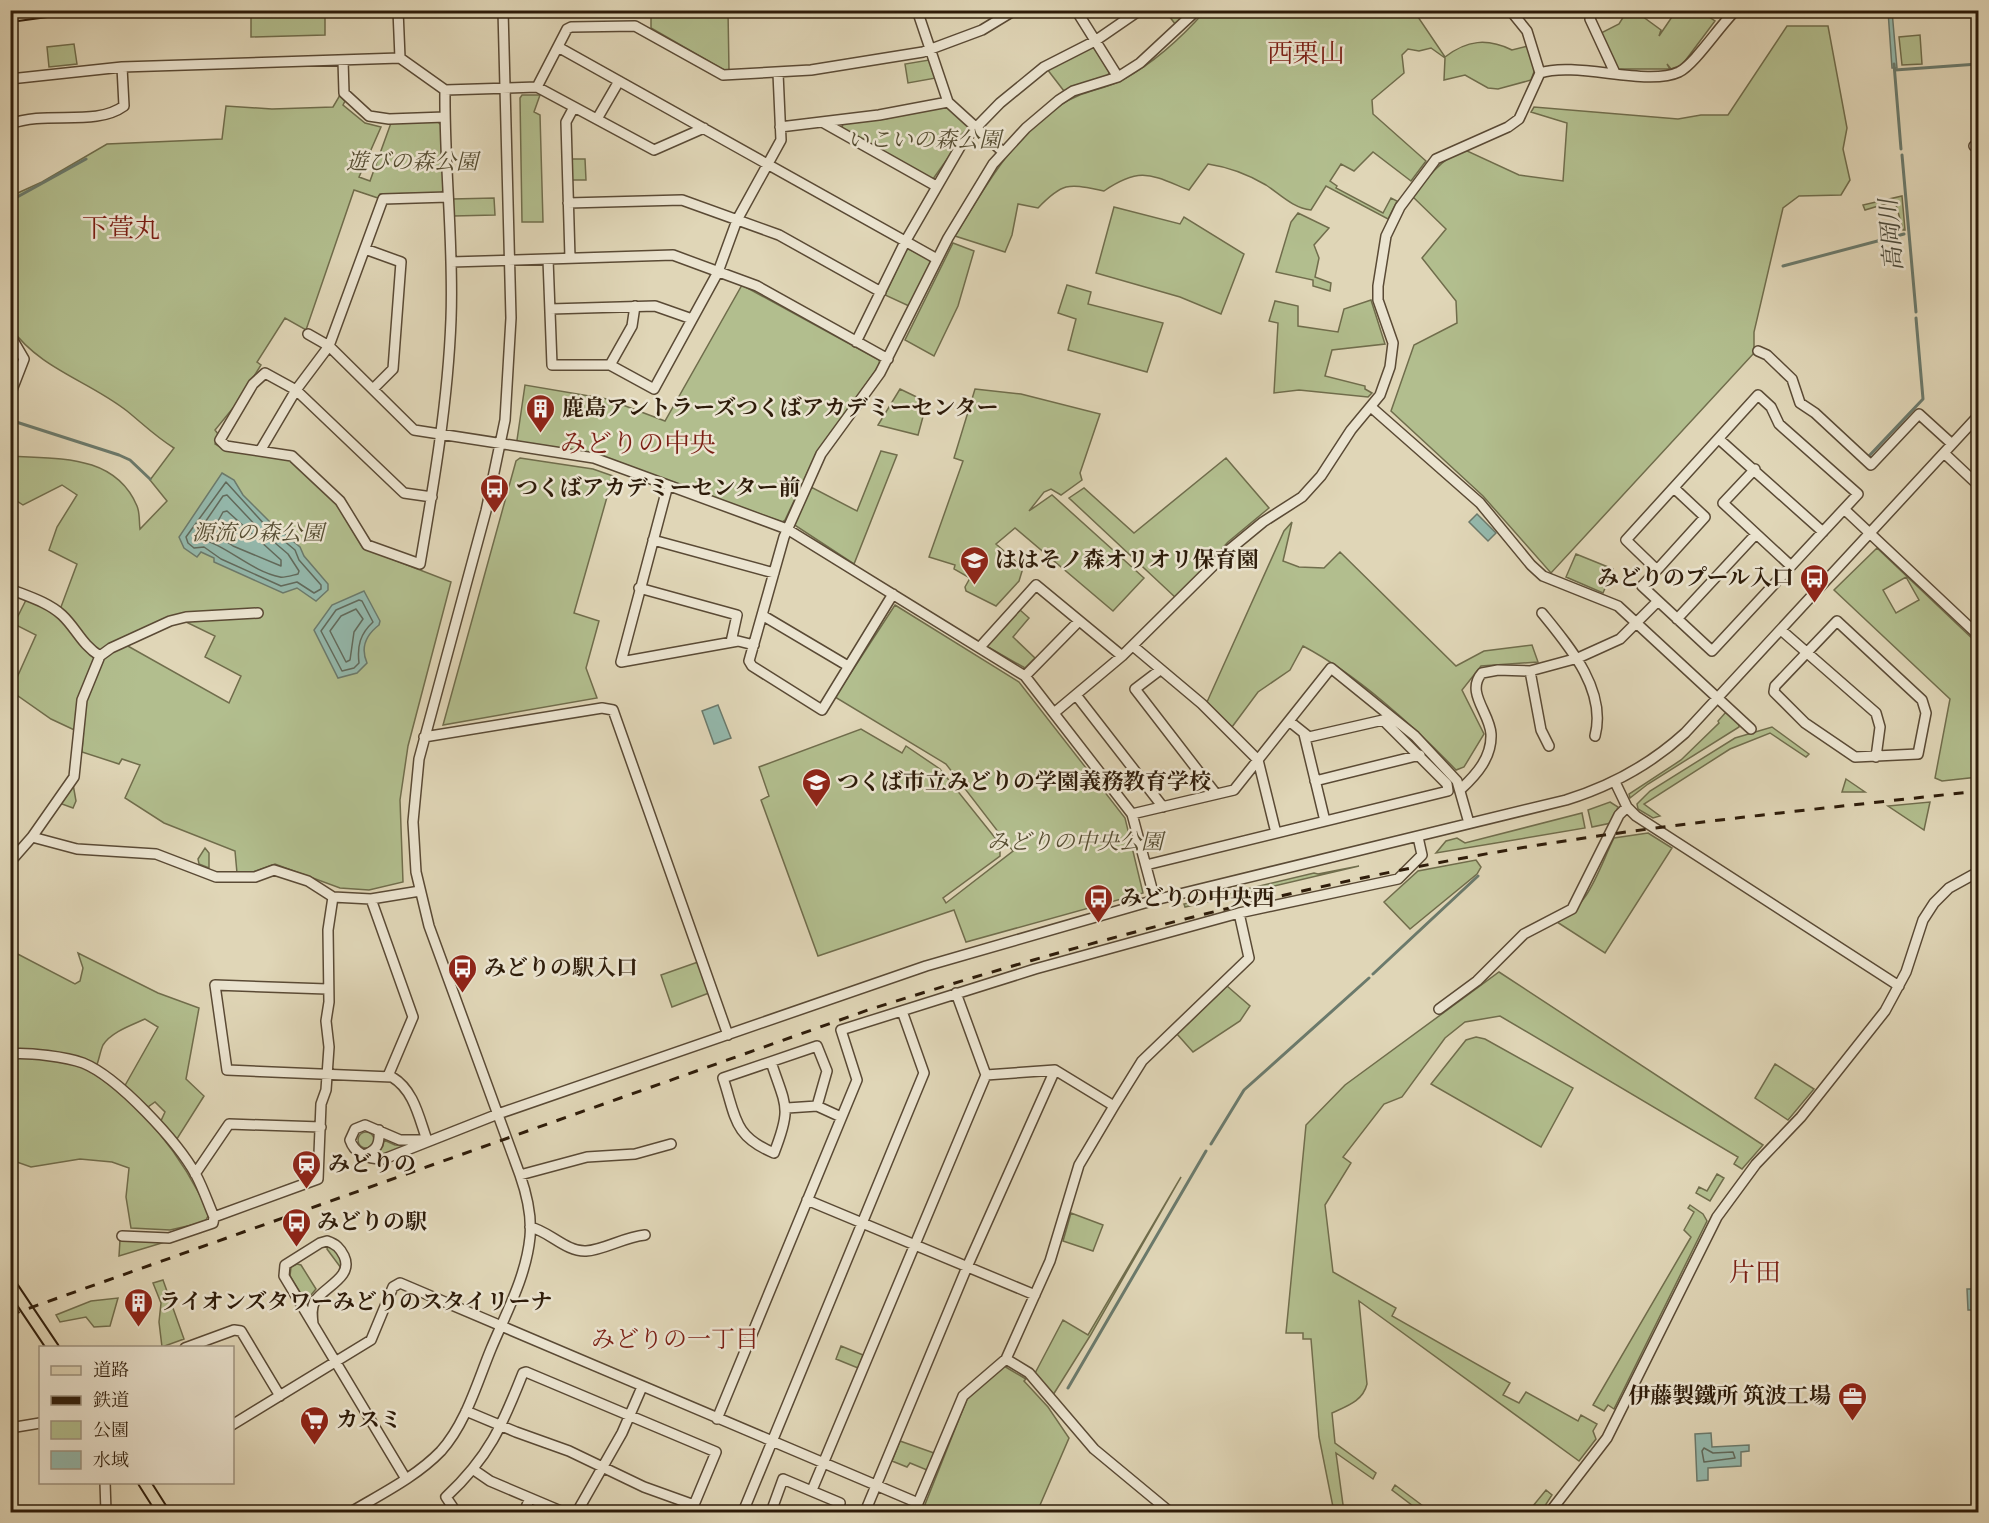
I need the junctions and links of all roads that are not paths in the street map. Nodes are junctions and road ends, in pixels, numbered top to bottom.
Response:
1 (54, 10) edge
2 (398, 10) edge
3 (503, 10) edge
4 (917, 10) edge
5 (1015, 10) edge
6 (1076, 10) edge
7 (1140, 10) edge
8 (1197, 10) edge
9 (1510, 10) edge
10 (1593, 10) edge
11 (1736, 10) edge
12 (10, 16) edge
13 (1095, 41) junction
14 (558, 47) junction
15 (930, 50) junction
16 (400, 58) junction
17 (343, 60) junction
18 (122, 67) junction
19 (778, 73) junction
20 (1540, 73) junction
21 (1615, 73) junction
22 (1118, 77) junction
23 (10, 79) edge
24 (619, 81) junction
25 (537, 87) junction
26 (505, 88) junction
27 (445, 90) junction
28 (948, 102) junction
29 (574, 107) junction
30 (445, 117) junction
31 (597, 119) junction
32 (824, 123) junction
33 (10, 124) edge
34 (780, 127) junction
35 (976, 127) junction
36 (704, 128) junction
37 (1003, 152) junction
38 (768, 165) junction
39 (936, 186) junction
40 (448, 197) junction
41 (568, 203) junction
42 (737, 220) junction
43 (905, 242) junction
44 (365, 249) junction
45 (570, 258) junction
46 (548, 259) junction
47 (937, 259) junction
48 (510, 260) junction
49 (451, 262) junction
50 (718, 272) junction
51 (880, 292) junction
52 (1978, 305) edge
53 (635, 306) junction
54 (550, 309) junction
55 (692, 320) junction
56 (1978, 323) edge
57 (308, 334) dead end
58 (10, 335) edge
59 (856, 342) junction
60 (329, 345) junction
61 (1758, 351) dead end
62 (888, 359) junction
63 (610, 366) junction
64 (373, 389) junction
65 (296, 390) junction
66 (10, 395) edge
67 (1371, 407) junction
68 (1978, 416) edge
69 (441, 435) junction
70 (1720, 440) junction
71 (1952, 444) junction
72 (501, 445) junction
73 (260, 451) junction
74 (1944, 453) junction
75 (1755, 469) junction
76 (1978, 484) edge
77 (668, 485) junction
78 (1674, 488) junction
79 (432, 497) junction
80 (1844, 509) junction
81 (786, 529) junction
82 (1823, 532) junction
83 (1870, 533) junction
84 (1756, 534) junction
85 (653, 540) junction
86 (1791, 566) junction
87 (1657, 570) junction
88 (774, 573) junction
89 (639, 588) junction
90 (10, 589) edge
91 (893, 594) junction
92 (1658, 601) junction
93 (258, 613) dead end
94 (1542, 613) dead end
95 (762, 615) junction
96 (1677, 619) junction
97 (1079, 621) junction
98 (1637, 623) junction
99 (1781, 630) junction
100 (1978, 635) edge
101 (731, 642) junction
102 (754, 645) junction
103 (1133, 646) junction
104 (980, 647) junction
105 (1807, 653) junction
106 (100, 656) junction
107 (1122, 656) junction
108 (1578, 658) junction
109 (848, 666) junction
110 (1161, 670) junction
111 (1530, 670) junction
112 (1025, 676) junction
113 (1076, 695) junction
114 (1718, 698) junction
115 (1054, 713) junction
116 (1289, 721) junction
117 (1751, 729) dead end
118 (1304, 734) junction
119 (1595, 736) dead end
120 (424, 737) junction
121 (1549, 746) dead end
122 (1420, 755) junction
123 (1876, 757) junction
124 (1258, 760) junction
125 (1315, 781) junction
126 (1615, 782) junction
127 (1461, 789) junction
128 (1216, 794) junction
129 (1163, 807) junction
130 (1627, 807) junction
131 (1132, 814) junction
132 (1325, 821) junction
133 (1469, 823) junction
134 (1276, 833) junction
135 (32, 837) junction
136 (1418, 837) junction
137 (10, 862) edge
138 (1146, 865) junction
139 (1978, 872) edge
140 (420, 891) junction
141 (333, 897) junction
142 (371, 900) junction
143 (1155, 900) junction
144 (1239, 913) junction
145 (1899, 986) junction
146 (327, 989) junction
147 (956, 993) junction
148 (1439, 1009) dead end
149 (902, 1011) junction
150 (728, 1035) junction
151 (10, 1054) edge
152 (771, 1062) junction
153 (1055, 1070) junction
154 (327, 1074) junction
155 (986, 1075) junction
156 (388, 1076) junction
157 (817, 1106) junction
158 (1114, 1106) junction
159 (787, 1108) junction
160 (498, 1114) junction
161 (841, 1116) junction
162 (321, 1127) junction
163 (380, 1130) junction
164 (427, 1140) junction
165 (671, 1144) dead end
166 (363, 1155) junction
167 (195, 1174) junction
168 (520, 1175) junction
169 (807, 1200) junction
170 (214, 1217) junction
171 (861, 1223) junction
172 (530, 1227) junction
173 (645, 1235) dead end
174 (122, 1236) dead end
175 (914, 1245) junction
176 (967, 1267) junction
177 (10, 1284) edge
178 (1035, 1295) junction
179 (296, 1297) junction
180 (15, 1299) edge
181 (316, 1300) junction
182 (313, 1324) junction
183 (500, 1327) junction
184 (52, 1346) edge
185 (188, 1346) edge
186 (1006, 1359) junction
187 (336, 1362) junction
188 (642, 1387) junction
189 (280, 1396) junction
190 (466, 1411) junction
191 (629, 1415) junction
192 (717, 1419) junction
193 (39, 1423) edge
194 (234, 1424) edge
195 (501, 1427) junction
196 (10, 1428) edge
197 (771, 1440) junction
198 (824, 1463) junction
199 (602, 1467) junction
200 (474, 1470) junction
201 (406, 1479) junction
202 (105, 1484) edge
203 (145, 1484) edge
204 (876, 1485) junction
205 (812, 1490) junction
206 (530, 1498) junction
207 (692, 1509) edge
208 (106, 1512) edge
209 (163, 1512) edge
210 (351, 1512) edge
211 (456, 1512) edge
212 (524, 1512) edge
213 (563, 1512) edge
214 (577, 1512) edge
215 (743, 1512) edge
216 (771, 1512) edge
217 (837, 1512) edge
218 (865, 1512) edge
219 (1170, 1512) edge
220 (1550, 1512) edge

1 - 12 main road
2 - 16 street
3 - 26 street
4 - 15 street
5 - 15 street
6 - 13 street
7 - 13 street
8 - 22 street
9 - 20 street
10 - 21 street
11 - 21 street
13 - 22 street
13 - 35 street
14 - 19 street
14 - 24 street
14 - 25 street
15 - 19 street
15 - 28 street
16 - 17 street
16 - 27 street
17 - 18 street
17 - 30 street
18 - 23 street
18 - 33 street
19 - 34 street
20 - 21 street
20 - 67 street
22 - 37 street
24 - 31 street
24 - 36 street
25 - 26 street
25 - 29 street
26 - 27 street
26 - 48 street
27 - 30 street
28 - 32 street
28 - 35 street
29 - 31 street
29 - 41 street
30 - 40 street
31 - 36 street
32 - 34 street
32 - 39 street
34 - 38 street
35 - 37 street
35 - 39 street
36 - 38 street
37 - 47 street
38 - 42 street
38 - 43 street
39 - 43 street
40 - 44 street
40 - 49 street
41 - 42 street
41 - 45 street
42 - 50 street
42 - 51 street
43 - 47 street
43 - 51 street
44 - 60 street
44 - 64 street
45 - 46 street
45 - 50 street
46 - 48 street
46 - 54 street
47 - 62 street
48 - 49 street
48 - 72 street
49 - 69 street
50 - 55 street
50 - 59 street
51 - 59 street
52 - 56 street
53 - 54 street
53 - 55 street
53 - 63 street
54 - 63 street
55 - 63 street
57 - 60 street
58 - 66 street
59 - 62 street
60 - 64 street
60 - 65 street
61 - 71 street
62 - 81 street
64 - 69 street
65 - 73 street
65 - 73 street
65 - 79 street
67 - 98 street
67 - 103 street
68 - 71 street
69 - 72 street
69 - 79 street
70 - 75 street
70 - 78 street
70 - 80 street
71 - 74 street
72 - 77 street
72 - 120 street
73 - 79 street
74 - 76 street
74 - 83 street
75 - 82 street
75 - 84 street
77 - 81 street
77 - 85 street
78 - 87 street
78 - 87 street
80 - 82 street
80 - 83 street
81 - 88 street
81 - 91 street
82 - 86 street
83 - 99 street
83 - 100 street
84 - 86 street
84 - 96 street
85 - 88 street
85 - 89 street
86 - 96 street
87 - 92 street
88 - 95 street
89 - 101 street
89 - 101 street
90 - 106 street
91 - 104 street
91 - 109 street
92 - 96 street
92 - 98 street
93 - 106 street
94 - 108 street
95 - 102 street
95 - 109 street
97 - 104 street
97 - 107 street
97 - 112 street
98 - 108 street
98 - 114 street
99 - 105 street
99 - 114 street
101 - 102 street
102 - 109 street
103 - 107 street
103 - 110 street
104 - 112 street
105 - 123 street
105 - 123 street
105 - 123 street
106 - 135 street
107 - 113 street
108 - 111 street
108 - 119 street
110 - 124 street
110 - 128 street
111 - 121 street
111 - 127 street
112 - 115 street
113 - 115 street
113 - 129 street
114 - 117 street
114 - 126 street
115 - 131 street
116 - 118 street
116 - 124 street
116 - 127 street
118 - 122 street
118 - 125 street
120 - 140 street
120 - 150 street
122 - 125 street
122 - 132 street
124 - 128 street
124 - 134 street
125 - 132 street
126 - 130 street
126 - 133 street
127 - 133 street
128 - 129 street
129 - 131 street
130 - 145 street
130 - 148 street
131 - 138 street
132 - 134 street
133 - 136 street
134 - 138 street
135 - 137 street
135 - 141 street
136 - 143 street
136 - 144 street
138 - 143 street
139 - 145 street
140 - 142 street
140 - 160 street
141 - 142 street
141 - 146 street
142 - 156 street
143 - 150 street
144 - 147 street
144 - 158 street
145 - 220 street
146 - 154 street
146 - 154 street
147 - 149 street
147 - 155 street
149 - 161 street
149 - 171 street
150 - 160 street
151 - 167 street
152 - 157 street
152 - 159 street
152 - 159 street
153 - 155 street
153 - 158 street
153 - 176 street
154 - 156 street
154 - 162 street
155 - 175 street
156 - 164 street
157 - 159 street
157 - 161 street
158 - 178 street
160 - 164 street
160 - 168 street
161 - 169 street
162 - 167 street
162 - 170 street
163 - 164 street
163 - 166 street
163 - 166 street
164 - 166 street
165 - 168 street
167 - 170 street
168 - 172 street
169 - 171 street
169 - 192 street
170 - 174 street
171 - 175 street
171 - 197 street
172 - 173 street
172 - 183 street
175 - 176 street
175 - 198 street
176 - 178 street
176 - 204 street
177 - 180 main road
178 - 186 street
179 - 181 street
179 - 181 street
179 - 182 street
180 - 184 main road
181 - 182 street
182 - 187 street
183 - 187 street
183 - 188 street
183 - 190 street
185 - 189 street
186 - 204 street
186 - 219 street
187 - 189 street
187 - 201 street
188 - 191 street
188 - 192 street
189 - 194 street
190 - 195 street
190 - 201 street
191 - 195 street
191 - 199 street
191 - 207 street
192 - 197 street
193 - 196 street
195 - 199 street
195 - 200 street
197 - 198 street
197 - 215 street
198 - 204 street
198 - 205 street
199 - 207 street
199 - 214 street
200 - 206 street
200 - 211 street
201 - 210 street
202 - 208 street
203 - 209 main road
204 - 218 street
205 - 216 street
205 - 217 street
206 - 212 street
206 - 213 street

